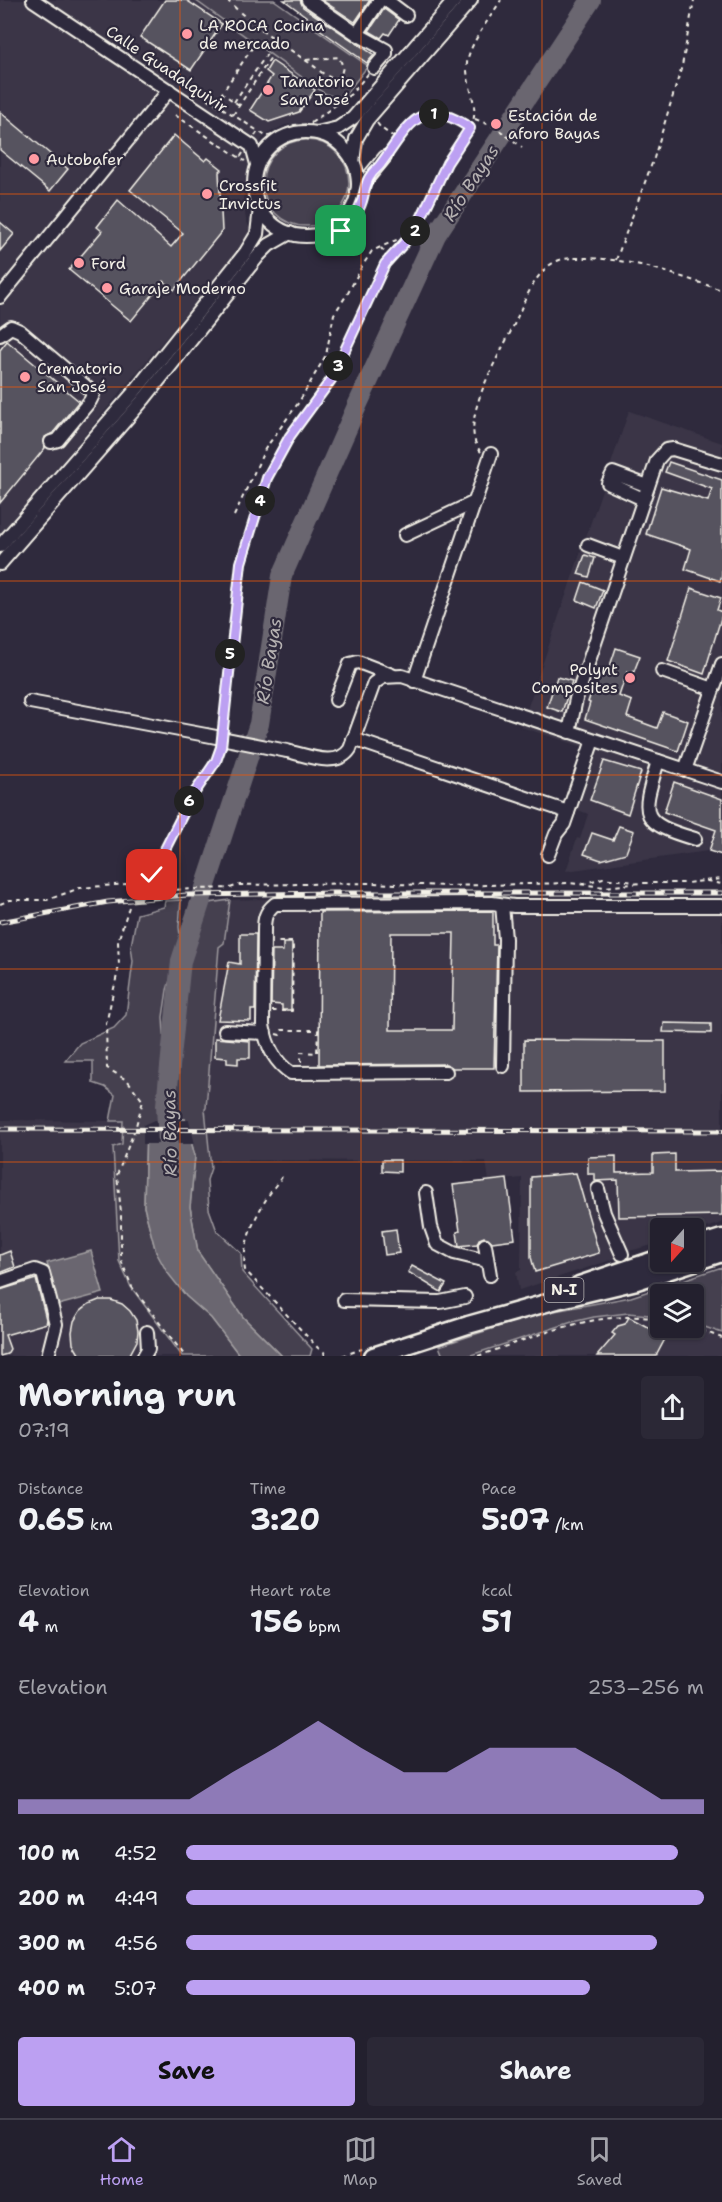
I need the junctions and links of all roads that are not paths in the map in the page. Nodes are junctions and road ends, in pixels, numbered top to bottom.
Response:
1 (33, 0) edge
2 (308, 0) edge
3 (380, 0) edge
4 (386, 0) edge
5 (455, 0) edge
6 (471, 0) edge
7 (406, 15) dead end
8 (357, 34) junction
9 (374, 68) road end
10 (169, 90) junction
11 (312, 128) junction
12 (273, 143) junction
13 (250, 145) junction
14 (386, 157) road end
15 (353, 162) junction
16 (257, 164) junction
17 (360, 196) junction
18 (256, 210) junction
19 (289, 238) junction
20 (0, 297) edge
21 (0, 336) edge
22 (51, 442) dead end
23 (490, 458) road end
24 (722, 464) edge
25 (648, 486) junction
26 (643, 499) junction
27 (475, 502) junction
28 (405, 535) dead end
29 (588, 545) dead end
30 (0, 546) edge
31 (623, 558) junction
32 (0, 564) edge
33 (722, 664) edge
34 (662, 671) dead end
35 (392, 675) junction
36 (414, 681) junction
37 (713, 688) junction
38 (336, 700) dead end
39 (30, 702) dead end
40 (569, 732) junction
41 (353, 739) junction
42 (594, 740) junction
43 (658, 761) junction
44 (685, 770) junction
45 (722, 782) edge
46 (568, 812) junction
47 (695, 839) dead end
48 (548, 855) dead end
49 (502, 905) junction
50 (722, 906) edge
51 (225, 1031) dead end
52 (269, 1033) junction
53 (503, 1066) dead end
54 (446, 1072) dead end
55 (598, 1188) dead end
56 (426, 1192) dead end
57 (722, 1238) edge
58 (704, 1244) edge
59 (722, 1244) edge
60 (485, 1245) dead end
61 (704, 1250) edge
62 (722, 1253) edge
63 (650, 1259) edge
64 (722, 1259) edge
65 (487, 1261) junction
66 (627, 1261) junction
67 (650, 1265) edge
68 (490, 1275) dead end
69 (0, 1282) edge
70 (586, 1292) junction
71 (465, 1297) dead end
72 (344, 1300) dead end
73 (468, 1325) junction
74 (147, 1332) dead end
75 (48, 1356) edge
76 (144, 1356) edge
77 (373, 1356) edge

1 - 10 street, Calle Guadalquivir
2 - 8 street
3 - 8 street
4 - 7 street
5 - 11 street
6 - 15 street
8 - 9 street
10 - 13 street, Calle Guadalquivir
10 - 20 street
11 - 12 street
11 - 15 street
12 - 13 street
12 - 16 street
13 - 16 street
14 - 17 street
15 - 17 street
16 - 18 street
17 - 19 street
18 - 19 street
18 - 30 street
19 - 32 street
21 - 22 street
23 - 27 street
24 - 25 street
25 - 26 street
25 - 26 street
26 - 31 street
27 - 28 street
27 - 36 street
29 - 31 street
31 - 40 street
33 - 37 street
34 - 37 street
35 - 36 street
35 - 38 street
35 - 41 street
36 - 40 street
37 - 44 street
39 - 41 street, bridge
40 - 42 street
41 - 46 street
42 - 43 street
42 - 46 street
43 - 44 street
43 - 47 street
44 - 45 street
46 - 48 street
49 - 50 street
49 - 52 street
49 - 53 street
51 - 52 street
52 - 54 street
55 - 66 street
56 - 65 street
57 - 58 highway
59 - 61 street
60 - 65 street
62 - 70 highway
63 - 66 highway, N-I
64 - 70 street
65 - 68 street
66 - 67 street
66 - 73 highway, N-I
69 - 75 street
70 - 73 highway
71 - 72 street
73 - 77 highway, N-I
74 - 76 street

